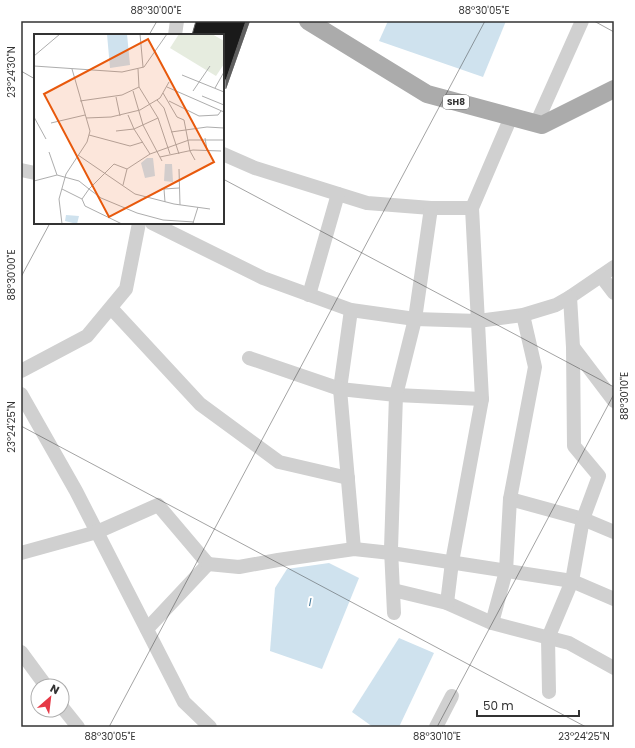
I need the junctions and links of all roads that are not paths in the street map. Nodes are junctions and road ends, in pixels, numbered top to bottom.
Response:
1 (177, 21) edge
2 (308, 21) edge
3 (582, 21) edge
4 (175, 34) edge
5 (614, 89) edge
6 (511, 117) junction
7 (536, 124) junction
8 (224, 154) edge
9 (21, 170) edge
10 (34, 173) edge
11 (338, 194) junction
12 (431, 208) junction
13 (472, 208) junction
14 (139, 224) edge
15 (154, 224) edge
16 (614, 267) edge
17 (601, 276) junction
18 (614, 293) edge
19 (309, 295) junction
20 (570, 297) junction
21 (111, 308) junction
22 (351, 310) junction
23 (523, 315) junction
24 (415, 319) junction
25 (478, 321) junction
26 (574, 347) junction
27 (249, 358) dead end
28 (21, 371) edge
29 (340, 389) junction
30 (21, 394) edge
31 (396, 395) junction
32 (482, 400) junction
33 (614, 402) edge
34 (348, 478) junction
35 (510, 499) junction
36 (583, 519) junction
37 (97, 532) junction
38 (614, 532) edge
39 (354, 549) junction
40 (21, 553) edge
41 (391, 553) junction
42 (452, 562) junction
43 (208, 564) junction
44 (506, 571) junction
45 (572, 581) junction
46 (393, 590) junction
47 (614, 599) edge
48 (447, 603) junction
49 (394, 613) dead end
50 (492, 623) junction
51 (146, 629) junction
52 (548, 638) junction
53 (21, 652) edge
54 (614, 668) edge
55 (40, 678) edge
56 (550, 692) dead end
57 (452, 696) dead end
58 (70, 717) edge
59 (78, 727) edge
60 (210, 727) edge
61 (436, 727) edge

1 - 4 street
2 - 6 main road, SH8
3 - 7 street
5 - 7 main road
6 - 7 main road, SH8
6 - 13 street
8 - 11 street
9 - 10 street
11 - 12 street
11 - 19 street
12 - 13 street
12 - 24 street
13 - 25 street
14 - 21 street
15 - 19 street
16 - 17 street
17 - 18 street
17 - 20 street
19 - 22 street
20 - 23 street
20 - 26 street
21 - 28 street
21 - 34 street
22 - 24 street
22 - 29 street
23 - 25 street
23 - 35 street
24 - 25 street
24 - 31 street
25 - 32 street
26 - 33 street
26 - 36 street
27 - 29 street
29 - 31 street
29 - 34 street
30 - 37 street
31 - 32 street
31 - 41 street
32 - 42 street
34 - 39 street
35 - 36 street
35 - 44 street
36 - 38 street
36 - 45 street
37 - 40 street
37 - 43 street
37 - 51 street
39 - 41 street
39 - 43 street
41 - 42 street
41 - 46 street
42 - 44 street
42 - 48 street
43 - 51 street
44 - 45 street
44 - 50 street
45 - 47 street
45 - 52 street
46 - 48 street
46 - 49 street
48 - 50 street
50 - 52 street
51 - 60 street
52 - 54 street
52 - 56 street
53 - 55 street
57 - 61 street
58 - 59 street

